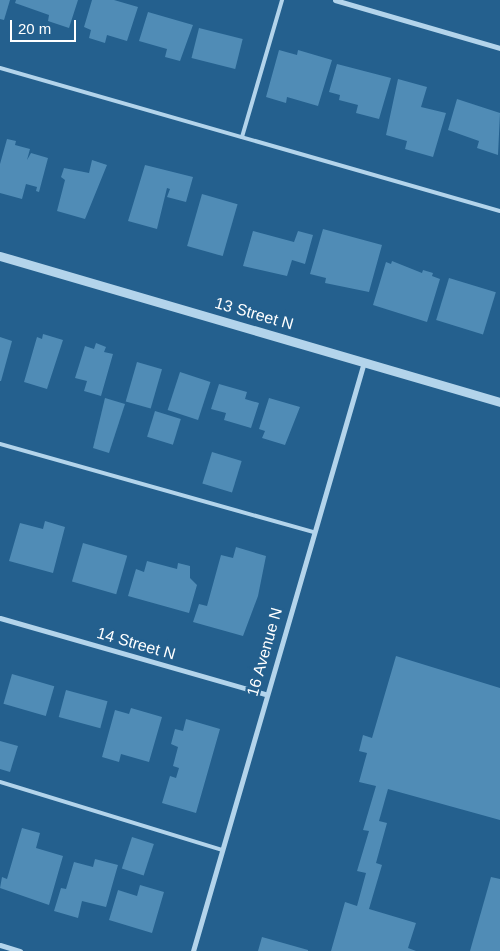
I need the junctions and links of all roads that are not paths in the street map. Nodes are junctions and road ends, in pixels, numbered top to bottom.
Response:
1 (282, 0) edge
2 (335, 0) edge
3 (500, 48) edge
4 (0, 68) edge
5 (242, 137) junction
6 (500, 211) edge
7 (0, 256) edge
8 (365, 362) junction
9 (500, 402) edge
10 (0, 444) edge
11 (313, 532) junction
12 (0, 618) edge
13 (266, 694) junction
14 (0, 782) edge
15 (222, 850) junction
16 (0, 945) edge
17 (20, 951) edge
18 (193, 951) edge

1 - 5 lane
2 - 3 street
4 - 5 lane
5 - 6 lane
7 - 8 street, 13 Street N
8 - 9 street, 13 Street N
8 - 11 street, 16 Avenue N
10 - 11 lane
11 - 13 street, 16 Avenue N
12 - 13 street, 14 Street N
13 - 15 street, 16 Avenue N
14 - 15 lane
15 - 18 street, 16 Avenue N
16 - 17 street

